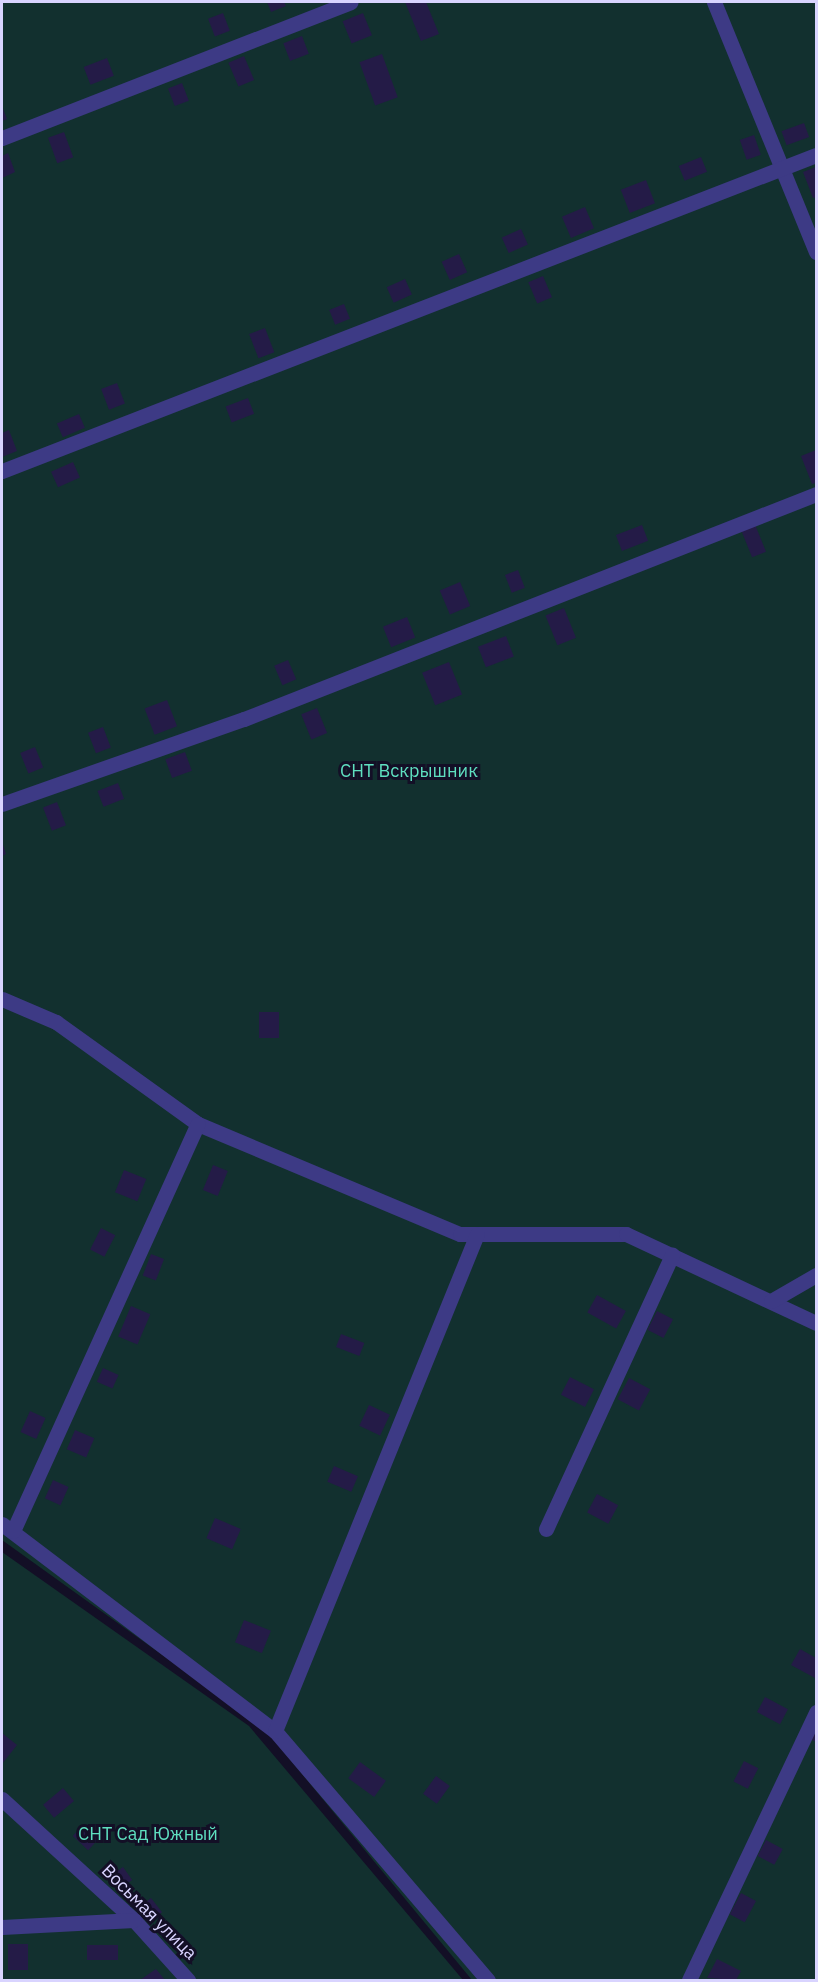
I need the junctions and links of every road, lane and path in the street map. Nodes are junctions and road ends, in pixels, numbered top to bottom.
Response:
1 (350, 2) edge
2 (714, 2) edge
3 (2, 138) edge
4 (816, 155) edge
5 (780, 170) junction
6 (816, 252) edge
7 (2, 471) edge
8 (816, 494) edge
9 (2, 804) edge
10 (2, 999) edge
11 (198, 1124) junction
12 (477, 1234) junction
13 (672, 1255) junction
14 (816, 1275) edge
15 (771, 1301) junction
16 (816, 1323) edge
17 (7, 1528) edge
18 (546, 1529) dead end
19 (816, 1712) edge
20 (275, 1731) junction
21 (2, 1799) edge
22 (134, 1920) junction
23 (2, 1927) edge
24 (188, 1980) edge
25 (488, 1980) edge
26 (689, 1980) edge

1 - 3 street
2 - 5 street
4 - 5 street
5 - 6 street
5 - 7 street
8 - 9 street
10 - 11 street
11 - 12 street
11 - 17 street
12 - 13 street
12 - 20 street
13 - 15 street
13 - 18 street
14 - 15 street
15 - 16 street
17 - 20 street
19 - 26 street
20 - 25 street
21 - 22 street, Восьмая улица
22 - 23 street
22 - 24 street, Восьмая улица

